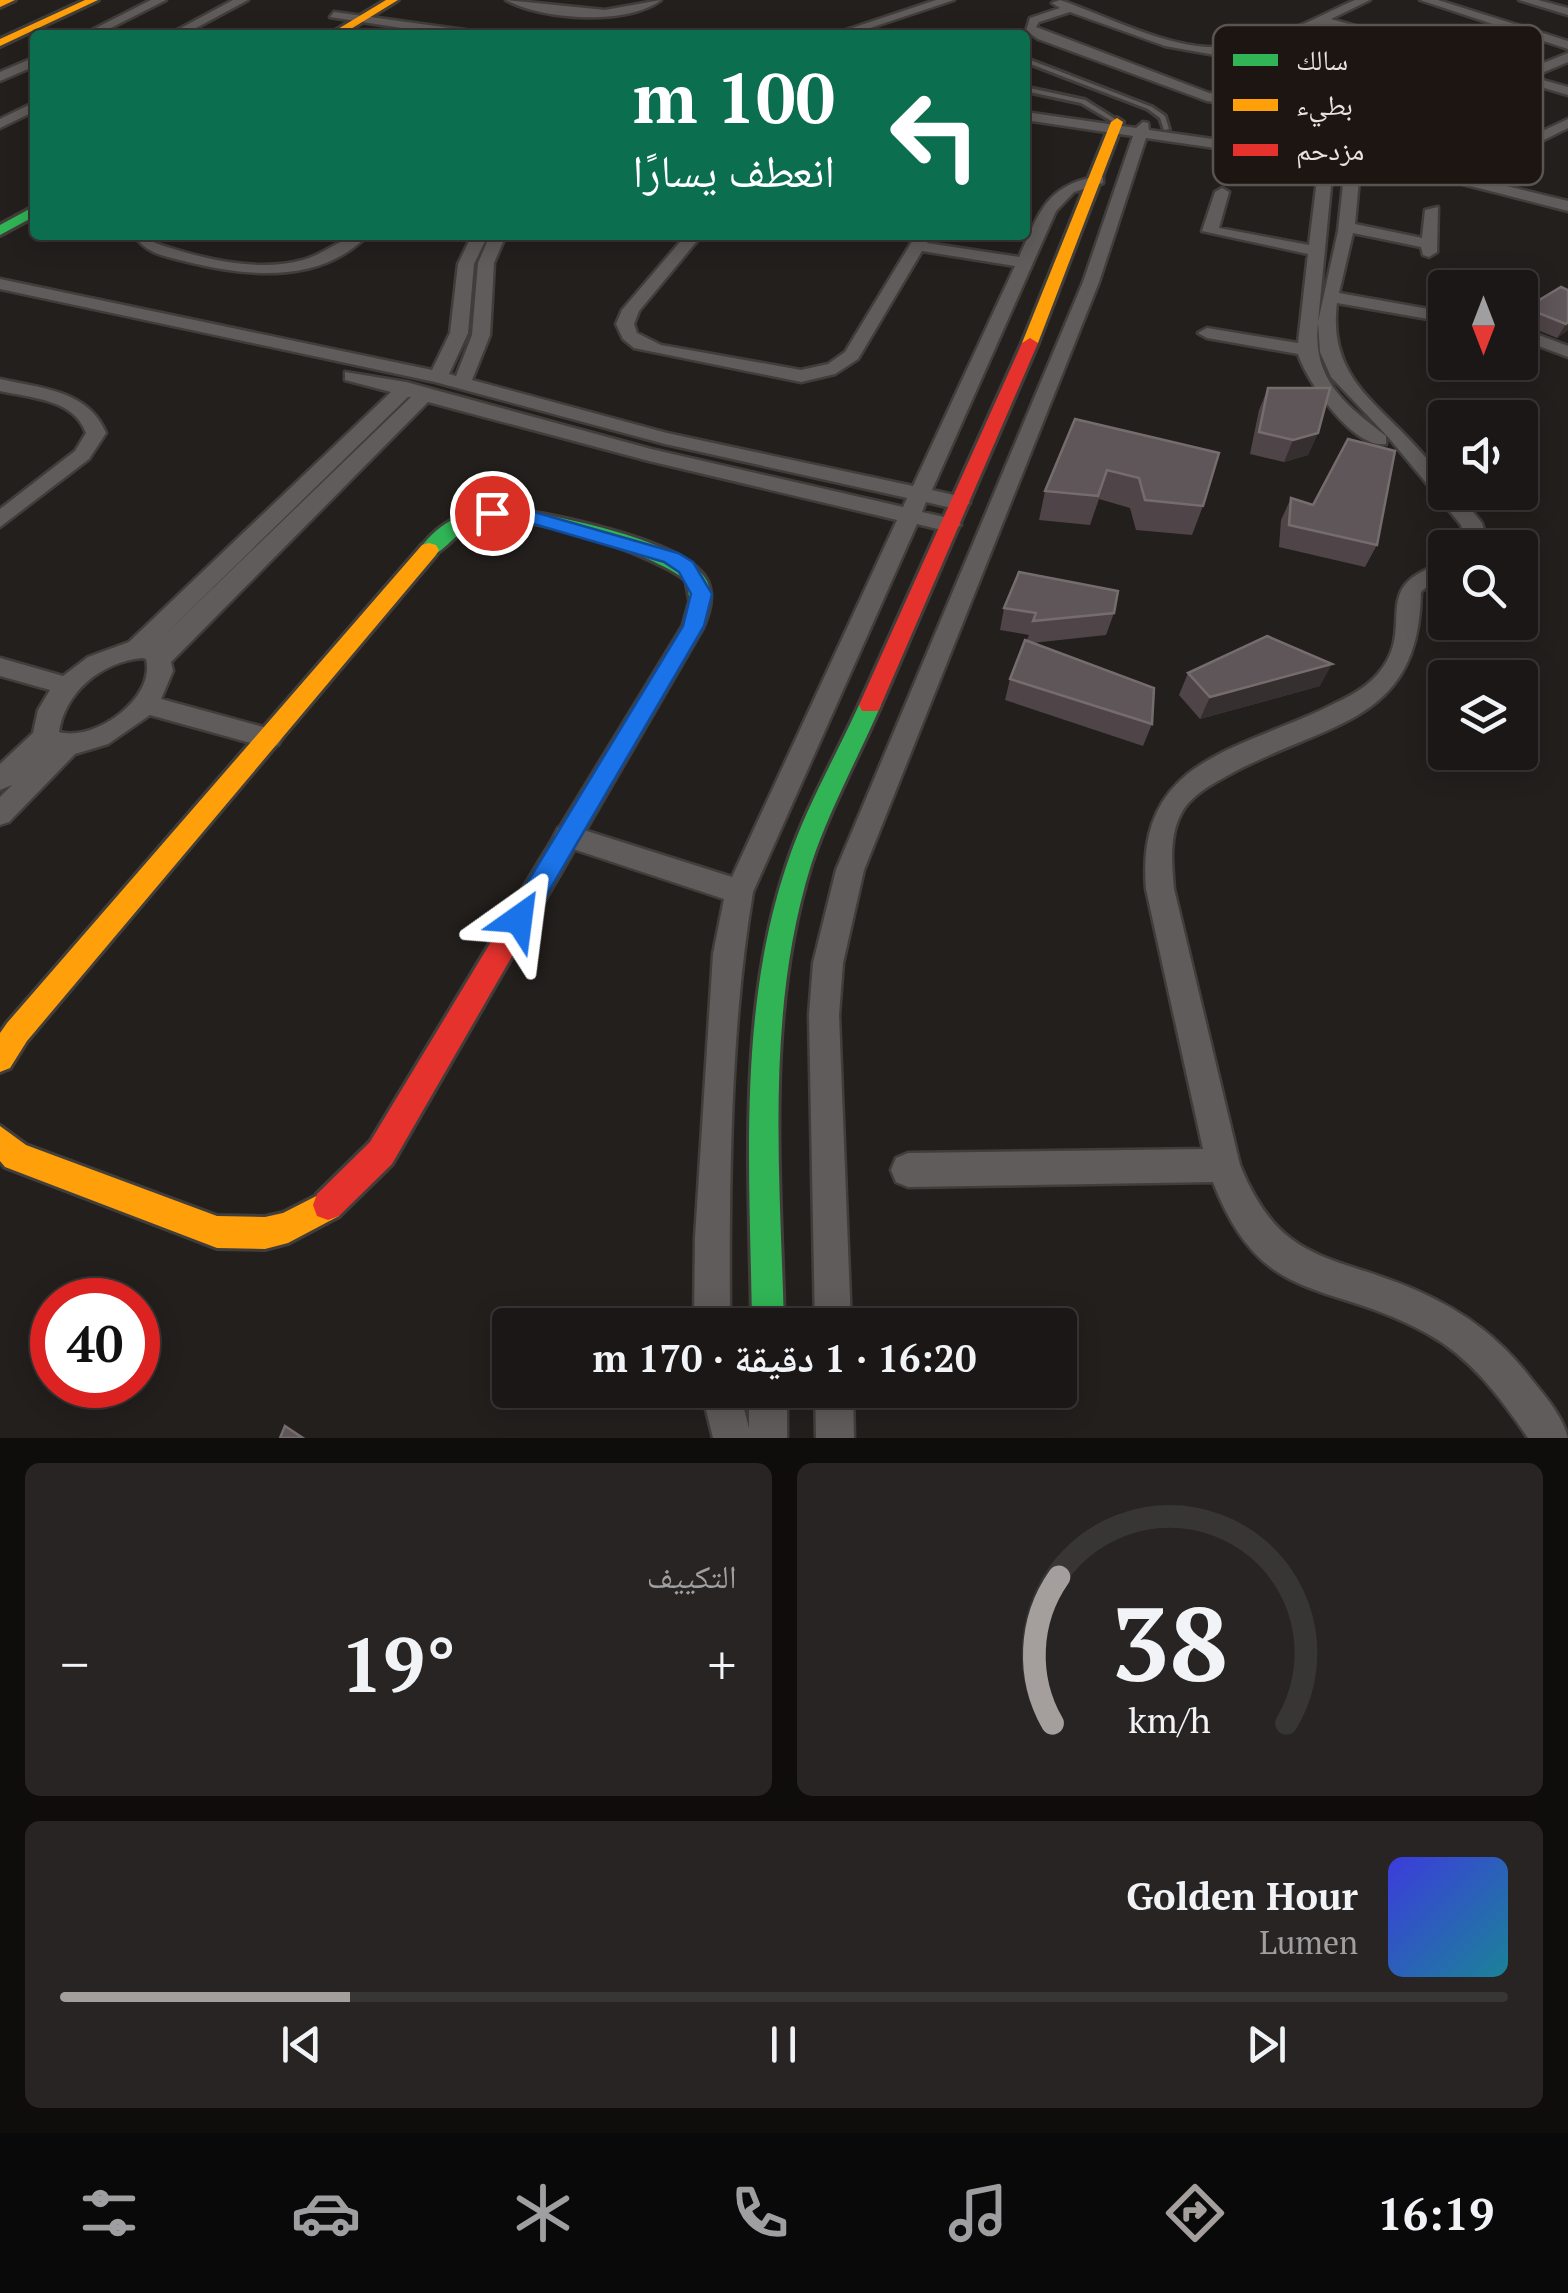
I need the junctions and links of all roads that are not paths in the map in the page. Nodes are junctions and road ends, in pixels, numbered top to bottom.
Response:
1 (10, 0) edge
2 (93, 0) edge
3 (160, 0) edge
4 (242, 0) edge
5 (393, 0) edge
6 (512, 0) edge
7 (655, 0) edge
8 (1048, 0) edge
9 (1364, 0) edge
10 (1426, 0) edge
11 (1525, 0) edge
12 (943, 2) edge
13 (0, 4) edge
14 (1071, 8) junction
15 (1568, 12) edge
16 (360, 19) junction
17 (1318, 19) junction
18 (334, 25) edge
19 (1304, 25) edge
20 (1339, 25) edge
21 (1505, 25) edge
22 (98, 30) edge
23 (184, 30) edge
24 (437, 30) edge
25 (853, 30) edge
26 (873, 30) edge
27 (1543, 37) edge
28 (0, 43) edge
29 (1568, 45) edge
30 (1213, 51) edge
31 (1568, 58) edge
32 (1030, 62) edge
33 (30, 63) edge
34 (1543, 68) edge
35 (0, 78) edge
36 (1543, 82) edge
37 (1030, 90) edge
38 (1568, 90) edge
39 (1213, 97) edge
40 (30, 109) edge
41 (1030, 114) edge
42 (1568, 123) edge
43 (0, 124) edge
44 (1116, 126) junction
45 (1150, 129) junction
46 (1543, 135) edge
47 (1213, 138) edge
48 (1213, 139) edge
49 (1568, 139) edge
50 (1543, 152) edge
51 (1098, 180) junction
52 (1324, 185) edge
53 (1351, 185) edge
54 (1504, 185) edge
55 (1515, 185) edge
56 (1222, 192) dead end
57 (1568, 195) edge
58 (1568, 206) edge
59 (1433, 210) dead end
60 (30, 213) edge
61 (1347, 226) junction
62 (0, 231) edge
63 (145, 240) edge
64 (353, 240) edge
65 (478, 240) edge
66 (496, 240) edge
67 (690, 240) edge
68 (921, 240) edge
69 (1316, 252) junction
70 (1024, 263) junction
71 (0, 284) edge
72 (1332, 297) junction
73 (0, 300) edge
74 (1428, 315) edge
75 (1206, 333) dead end
76 (1538, 340) edge
77 (1306, 350) junction
78 (1568, 352) edge
79 (338, 365) junction
80 (462, 383) junction
81 (0, 385) edge
82 (423, 386) junction
83 (523, 400) junction
84 (507, 415) junction
85 (1416, 464) junction
86 (1428, 476) edge
87 (916, 503) junction
88 (955, 514) junction
89 (0, 520) edge
90 (1428, 576) edge
91 (134, 650) junction
92 (160, 658) junction
93 (0, 666) edge
94 (67, 686) junction
95 (145, 704) junction
96 (269, 738) junction
97 (56, 741) junction
98 (0, 780) edge
99 (0, 814) edge
100 (568, 836) junction
101 (739, 892) junction
102 (0, 1058) edge
103 (0, 1141) edge
104 (1223, 1164) junction
105 (908, 1170) dead end
106 (712, 1308) edge
107 (768, 1308) edge
108 (833, 1308) edge
109 (724, 1408) edge
110 (768, 1408) edge
111 (834, 1408) edge
112 (732, 1438) edge
113 (768, 1438) edge
114 (835, 1438) edge
115 (1550, 1438) edge

1 - 13 main road
2 - 28 main road
3 - 22 street
4 - 23 street
5 - 16 main road
6 - 7 street
8 - 14 street
9 - 17 street
10 - 21 street
11 - 15 street
12 - 25 street
12 - 26 street
14 - 30 street
14 - 39 street
16 - 18 main road
16 - 24 street
17 - 19 street
17 - 20 street
27 - 29 street
31 - 34 street
32 - 45 lane
33 - 35 street
36 - 38 street
37 - 44 lane
40 - 43 street
41 - 44 street
42 - 46 street
44 - 45 street
44 - 51 main road
45 - 47 street
45 - 48 street
45 - 108 street
49 - 50 street
51 - 70 street
51 - 88 main road
52 - 69 street
53 - 61 street
54 - 58 street
55 - 57 street
56 - 69 street
59 - 61 street
60 - 62 main road
61 - 72 street
63 - 64 street
65 - 82 street
66 - 80 street
67 - 68 street
68 - 70 street
69 - 77 street
70 - 87 street
71 - 79 street
72 - 74 street
72 - 85 street
73 - 79 street
75 - 77 street
76 - 78 street
77 - 85 street
79 - 82 street
79 - 82 street
80 - 82 street
80 - 83 street
81 - 89 street
82 - 84 street
82 - 91 street
82 - 92 street
83 - 84 street
83 - 87 street
84 - 87 street
85 - 86 street
87 - 88 street
87 - 101 street
88 - 107 main road
90 - 104 street
91 - 92 street
91 - 94 street
92 - 95 street
93 - 94 street
94 - 97 street
95 - 96 street
95 - 97 street
96 - 100 main road
96 - 102 main road
97 - 98 street
97 - 99 street
100 - 101 street
100 - 103 main road
101 - 106 street
104 - 105 street
104 - 115 street
109 - 112 street
110 - 113 street
111 - 114 street

